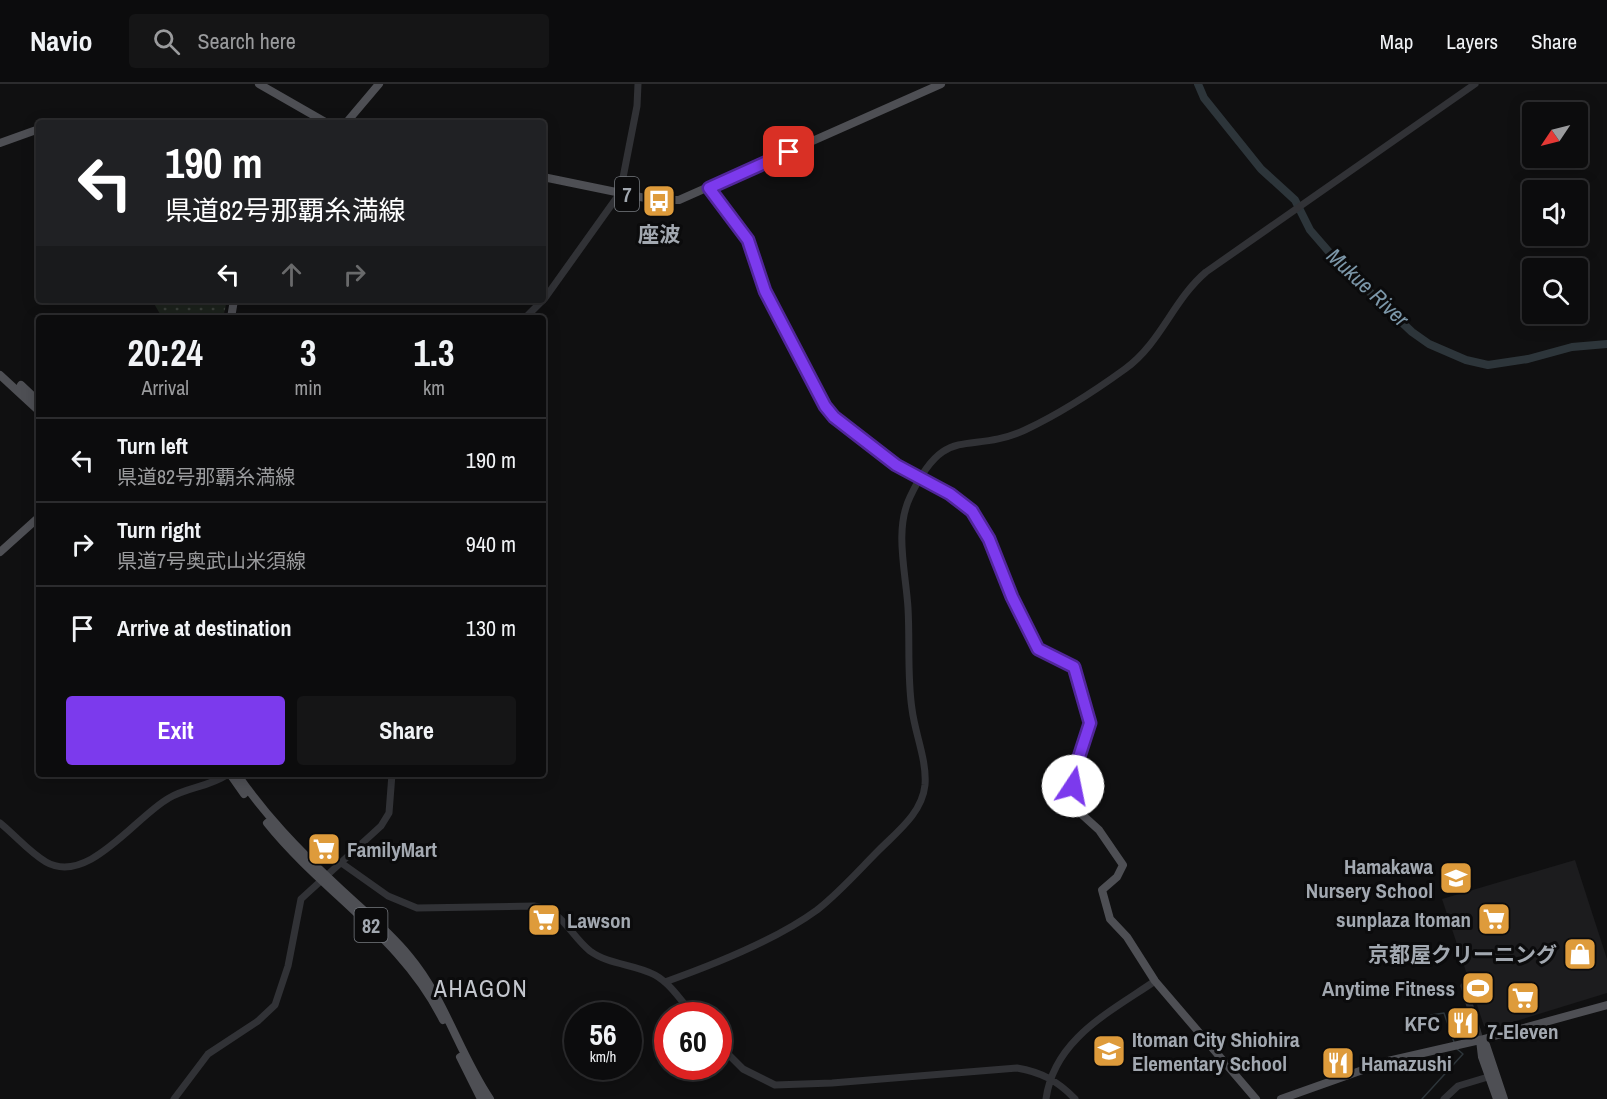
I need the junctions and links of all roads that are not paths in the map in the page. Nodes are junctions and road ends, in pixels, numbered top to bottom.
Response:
1 (259, 84) edge
2 (379, 84) edge
3 (638, 84) edge
4 (940, 84) edge
5 (1474, 84) edge
6 (322, 120) edge
7 (349, 120) edge
8 (36, 130) edge
9 (0, 143) edge
10 (546, 178) edge
11 (709, 188) junction
12 (621, 193) junction
13 (546, 298) edge
14 (541, 303) edge
15 (528, 315) edge
16 (0, 368) edge
17 (0, 375) edge
18 (36, 399) edge
19 (36, 408) edge
20 (921, 478) junction
21 (36, 520) edge
22 (0, 552) edge
23 (224, 777) edge
24 (231, 777) edge
25 (239, 777) edge
26 (392, 777) edge
27 (0, 823) edge
28 (339, 862) junction
29 (323, 877) junction
30 (1155, 981) junction
31 (665, 982) junction
32 (1464, 986) dead end
33 (682, 1002) edge
34 (1607, 1005) edge
35 (1480, 1040) junction
36 (732, 1058) edge
37 (1488, 1077) junction
38 (1050, 1078) junction
39 (174, 1099) edge
40 (481, 1099) edge
41 (489, 1099) edge
42 (1046, 1099) edge
43 (1075, 1099) edge
44 (1256, 1099) edge
45 (1281, 1099) edge
46 (1444, 1099) edge
47 (1497, 1099) edge
48 (1504, 1099) edge

1 - 6 main road
2 - 7 main road
3 - 12 street
4 - 11 main road, 7
5 - 20 street
8 - 9 main road
10 - 12 main road, 7
11 - 12 main road, 7
11 - 20 main road
12 - 13 street
14 - 15 street
16 - 18 main road
17 - 19 main road
20 - 30 main road
20 - 31 street
21 - 22 main road
23 - 27 street
24 - 29 main road, 82
25 - 29 main road, 82
26 - 28 street
28 - 29 street
28 - 31 street
29 - 39 street
29 - 40 main road, 82
29 - 41 main road, 82
30 - 38 street
30 - 44 main road
31 - 33 street
32 - 35 street
34 - 35 main road
35 - 37 main road
35 - 45 main road
35 - 48 main road
36 - 38 street
37 - 46 street
37 - 47 main road
38 - 42 street
38 - 43 street

